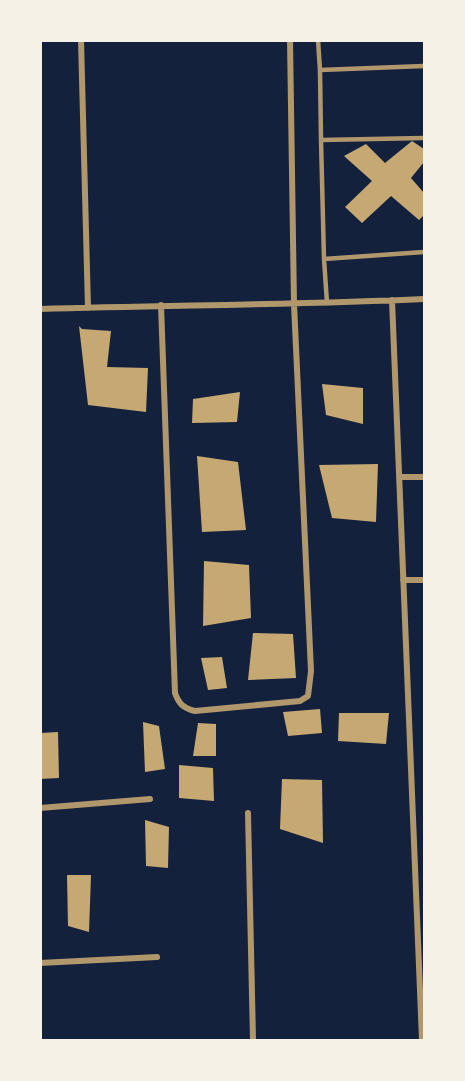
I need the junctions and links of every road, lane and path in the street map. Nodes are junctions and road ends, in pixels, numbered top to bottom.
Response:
1 (81, 40) edge
2 (290, 40) edge
3 (318, 40) edge
4 (424, 66) edge
5 (320, 70) junction
6 (424, 138) edge
7 (321, 140) junction
8 (424, 252) edge
9 (324, 259) junction
10 (424, 299) edge
11 (392, 300) junction
12 (327, 303) junction
13 (294, 304) junction
14 (161, 305) junction
15 (88, 308) junction
16 (40, 309) edge
17 (399, 477) junction
18 (424, 477) edge
19 (404, 580) junction
20 (424, 580) edge
21 (150, 799) dead end
22 (40, 808) edge
23 (248, 813) dead end
24 (157, 957) dead end
25 (422, 962) edge
26 (40, 963) edge
27 (253, 1041) edge
28 (422, 1041) edge

1 - 15 street
2 - 13 street
3 - 5 lane
4 - 5 lane
5 - 7 lane
6 - 7 lane
7 - 9 lane
8 - 9 lane
9 - 12 lane
10 - 11 street
11 - 12 street
11 - 17 street
12 - 13 street
13 - 14 street
13 - 14 street
14 - 15 street
15 - 16 street
17 - 18 street
17 - 19 street
19 - 20 street
19 - 25 street
21 - 22 street
23 - 27 street
24 - 26 street
25 - 28 street

